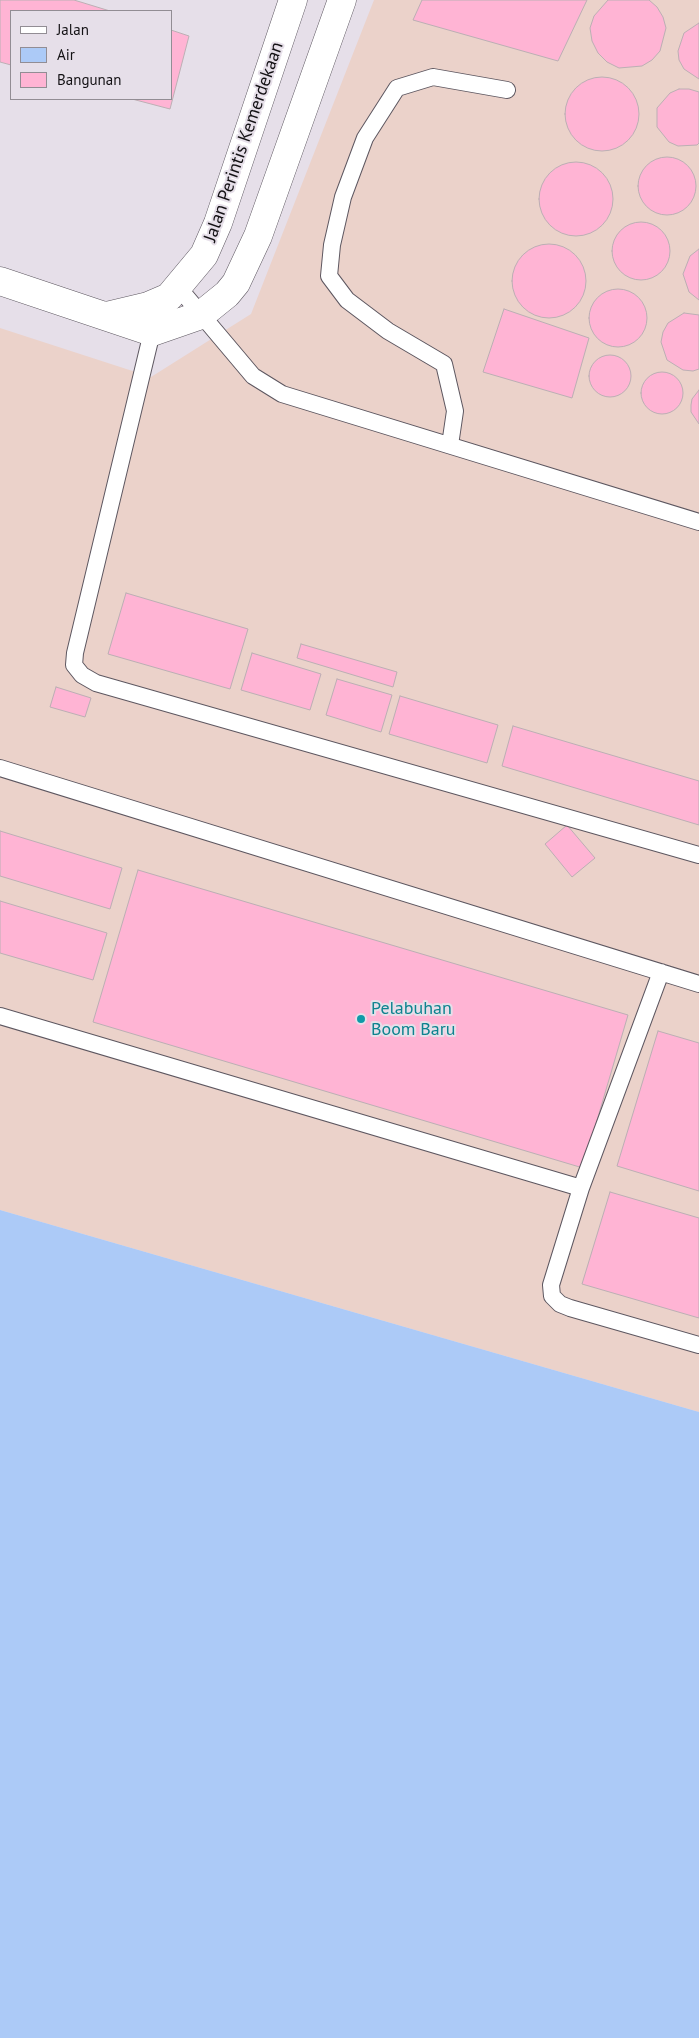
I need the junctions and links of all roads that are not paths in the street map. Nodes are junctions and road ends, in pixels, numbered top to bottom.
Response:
1 (293, 0) edge
2 (342, 0) edge
3 (507, 90) dead end
4 (0, 281) edge
5 (178, 287) junction
6 (201, 315) junction
7 (150, 319) junction
8 (450, 445) junction
9 (699, 522) edge
10 (0, 768) edge
11 (699, 855) edge
12 (661, 972) junction
13 (699, 984) edge
14 (0, 1016) edge
15 (581, 1188) junction
16 (699, 1345) edge

1 - 5 street, Jalan Perintis Kemerdekaan
2 - 6 street
3 - 8 lane
4 - 7 street, Jalan Perintis Kemerdekaan
5 - 6 lane
5 - 7 street, Jalan Perintis Kemerdekaan
6 - 7 street
6 - 8 lane
7 - 11 lane
8 - 9 lane
10 - 12 lane
12 - 13 lane
12 - 15 lane
14 - 15 lane
15 - 16 lane

